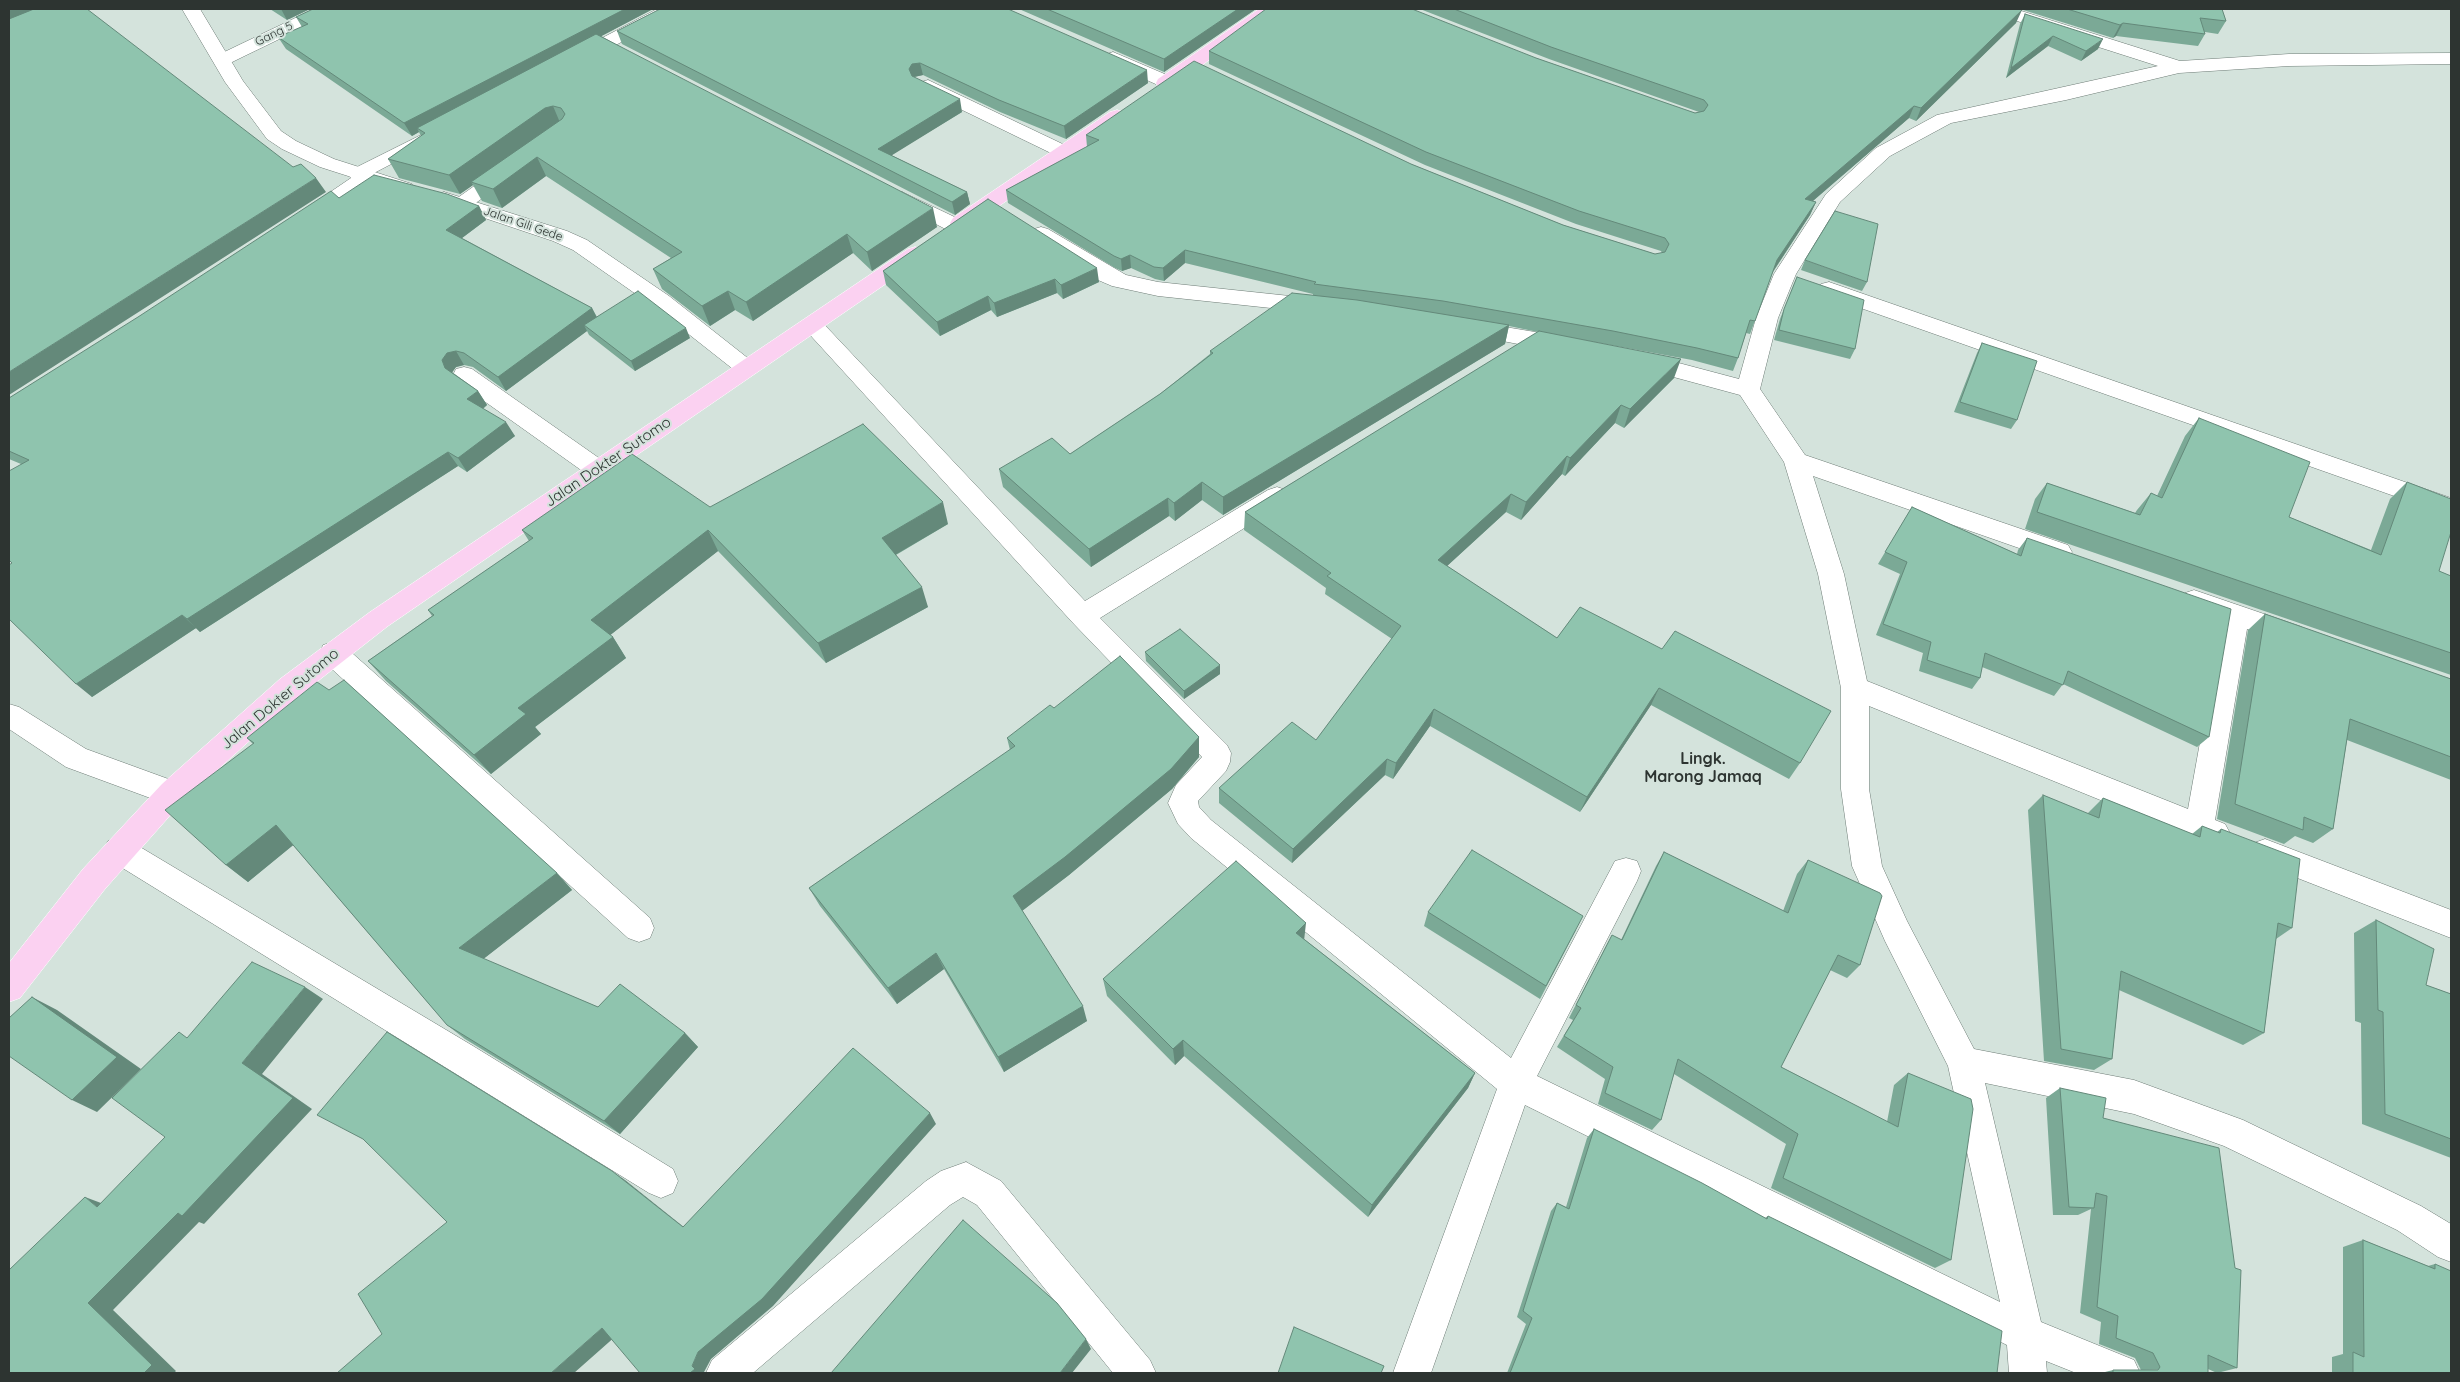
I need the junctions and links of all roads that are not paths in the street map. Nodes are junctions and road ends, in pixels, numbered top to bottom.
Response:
1 (191, 9) edge
2 (327, 9) edge
3 (670, 9) edge
4 (1270, 9) edge
5 (1998, 9) edge
6 (604, 44) junction
7 (1097, 51) edge
8 (622, 53) edge
9 (2451, 58) edge
10 (222, 60) junction
11 (560, 67) edge
12 (2179, 67) junction
13 (1167, 82) junction
14 (922, 83) edge
15 (437, 132) edge
16 (1064, 152) junction
17 (524, 160) edge
18 (362, 176) junction
19 (886, 189) edge
20 (463, 203) junction
21 (1006, 212) junction
22 (956, 226) junction
23 (286, 230) edge
24 (1800, 279) junction
25 (1336, 308) edge
26 (1450, 324) edge
27 (812, 326) junction
28 (1531, 339) junction
29 (1590, 350) edge
30 (1618, 356) edge
31 (1502, 358) edge
32 (746, 368) junction
33 (464, 375) edge
34 (1748, 389) junction
35 (1796, 461) junction
36 (597, 469) junction
37 (1292, 487) edge
38 (2451, 506) edge
39 (2083, 560) edge
40 (2173, 592) edge
41 (2236, 614) junction
42 (1082, 616) junction
43 (2311, 640) edge
44 (334, 653) junction
45 (1855, 688) junction
46 (9, 715) edge
47 (172, 793) junction
48 (2199, 827) junction
49 (119, 850) junction
50 (1626, 871) dead end
51 (2451, 924) edge
52 (640, 928) dead end
53 (9, 987) edge
54 (1964, 1063) junction
55 (1516, 1083) junction
56 (661, 1181) dead end
57 (2451, 1244) edge
58 (2025, 1334) junction
59 (725, 1373) edge
60 (1137, 1373) edge
61 (1412, 1373) edge
62 (2028, 1373) edge
63 (2122, 1373) edge

1 - 10 street, Jalan Gili Gede
2 - 10 street, Gang 5
3 - 6 street
4 - 13 main road, Jalan Dokter Sutomo
5 - 12 street
6 - 8 street
6 - 11 street
7 - 13 street
9 - 12 street
10 - 18 street, Jalan Gili Gede
12 - 24 street
13 - 16 main road, Jalan Dokter Sutomo
14 - 16 street
15 - 18 street
16 - 21 main road, Jalan Dokter Sutomo
17 - 20 street
18 - 20 street, Jalan Gili Gede
18 - 23 street
19 - 22 street
20 - 32 street, Jalan Gili Gede
21 - 22 main road, Jalan Dokter Sutomo
21 - 25 street
22 - 27 main road, Jalan Dokter Sutomo
24 - 34 street
24 - 38 street
26 - 28 street
27 - 32 main road, Jalan Dokter Sutomo
27 - 42 street
28 - 29 street
28 - 31 street
30 - 34 street
32 - 36 main road, Jalan Dokter Sutomo
33 - 36 street
34 - 35 street
35 - 39 street
35 - 45 street
36 - 44 main road, Jalan Dokter Sutomo
37 - 42 street
40 - 41 street
41 - 43 street
41 - 48 street
42 - 55 street
44 - 47 main road, Jalan Dokter Sutomo
44 - 52 street
45 - 48 street
45 - 54 street
46 - 47 street
47 - 49 main road, Jalan Dokter Sutomo
48 - 51 street
49 - 53 main road, Jalan Dokter Sutomo
49 - 56 street
50 - 55 street
54 - 57 street
54 - 58 street
55 - 58 street
55 - 61 street
58 - 62 street
58 - 63 street
59 - 60 street

